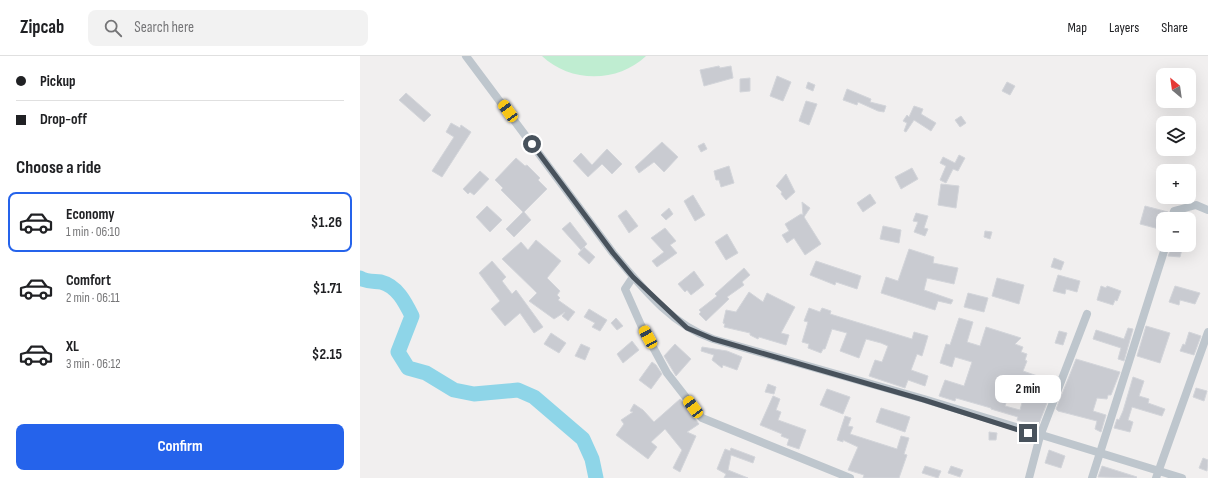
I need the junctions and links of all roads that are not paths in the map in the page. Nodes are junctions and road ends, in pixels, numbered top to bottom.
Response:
1 (466, 56) edge
2 (1208, 210) edge
3 (1174, 212) edge
4 (1164, 252) edge
5 (633, 277) junction
6 (1087, 314) dead end
7 (1208, 332) edge
8 (1040, 436) junction
9 (1099, 454) junction
10 (1157, 474) edge
11 (850, 478) edge
12 (1029, 478) edge
13 (1092, 478) edge
14 (1182, 478) edge

1 - 5 street
2 - 3 street
4 - 9 street
5 - 8 street
5 - 11 street
6 - 8 street
7 - 10 street
8 - 9 street
8 - 12 street
9 - 10 street
9 - 13 street
10 - 14 street

